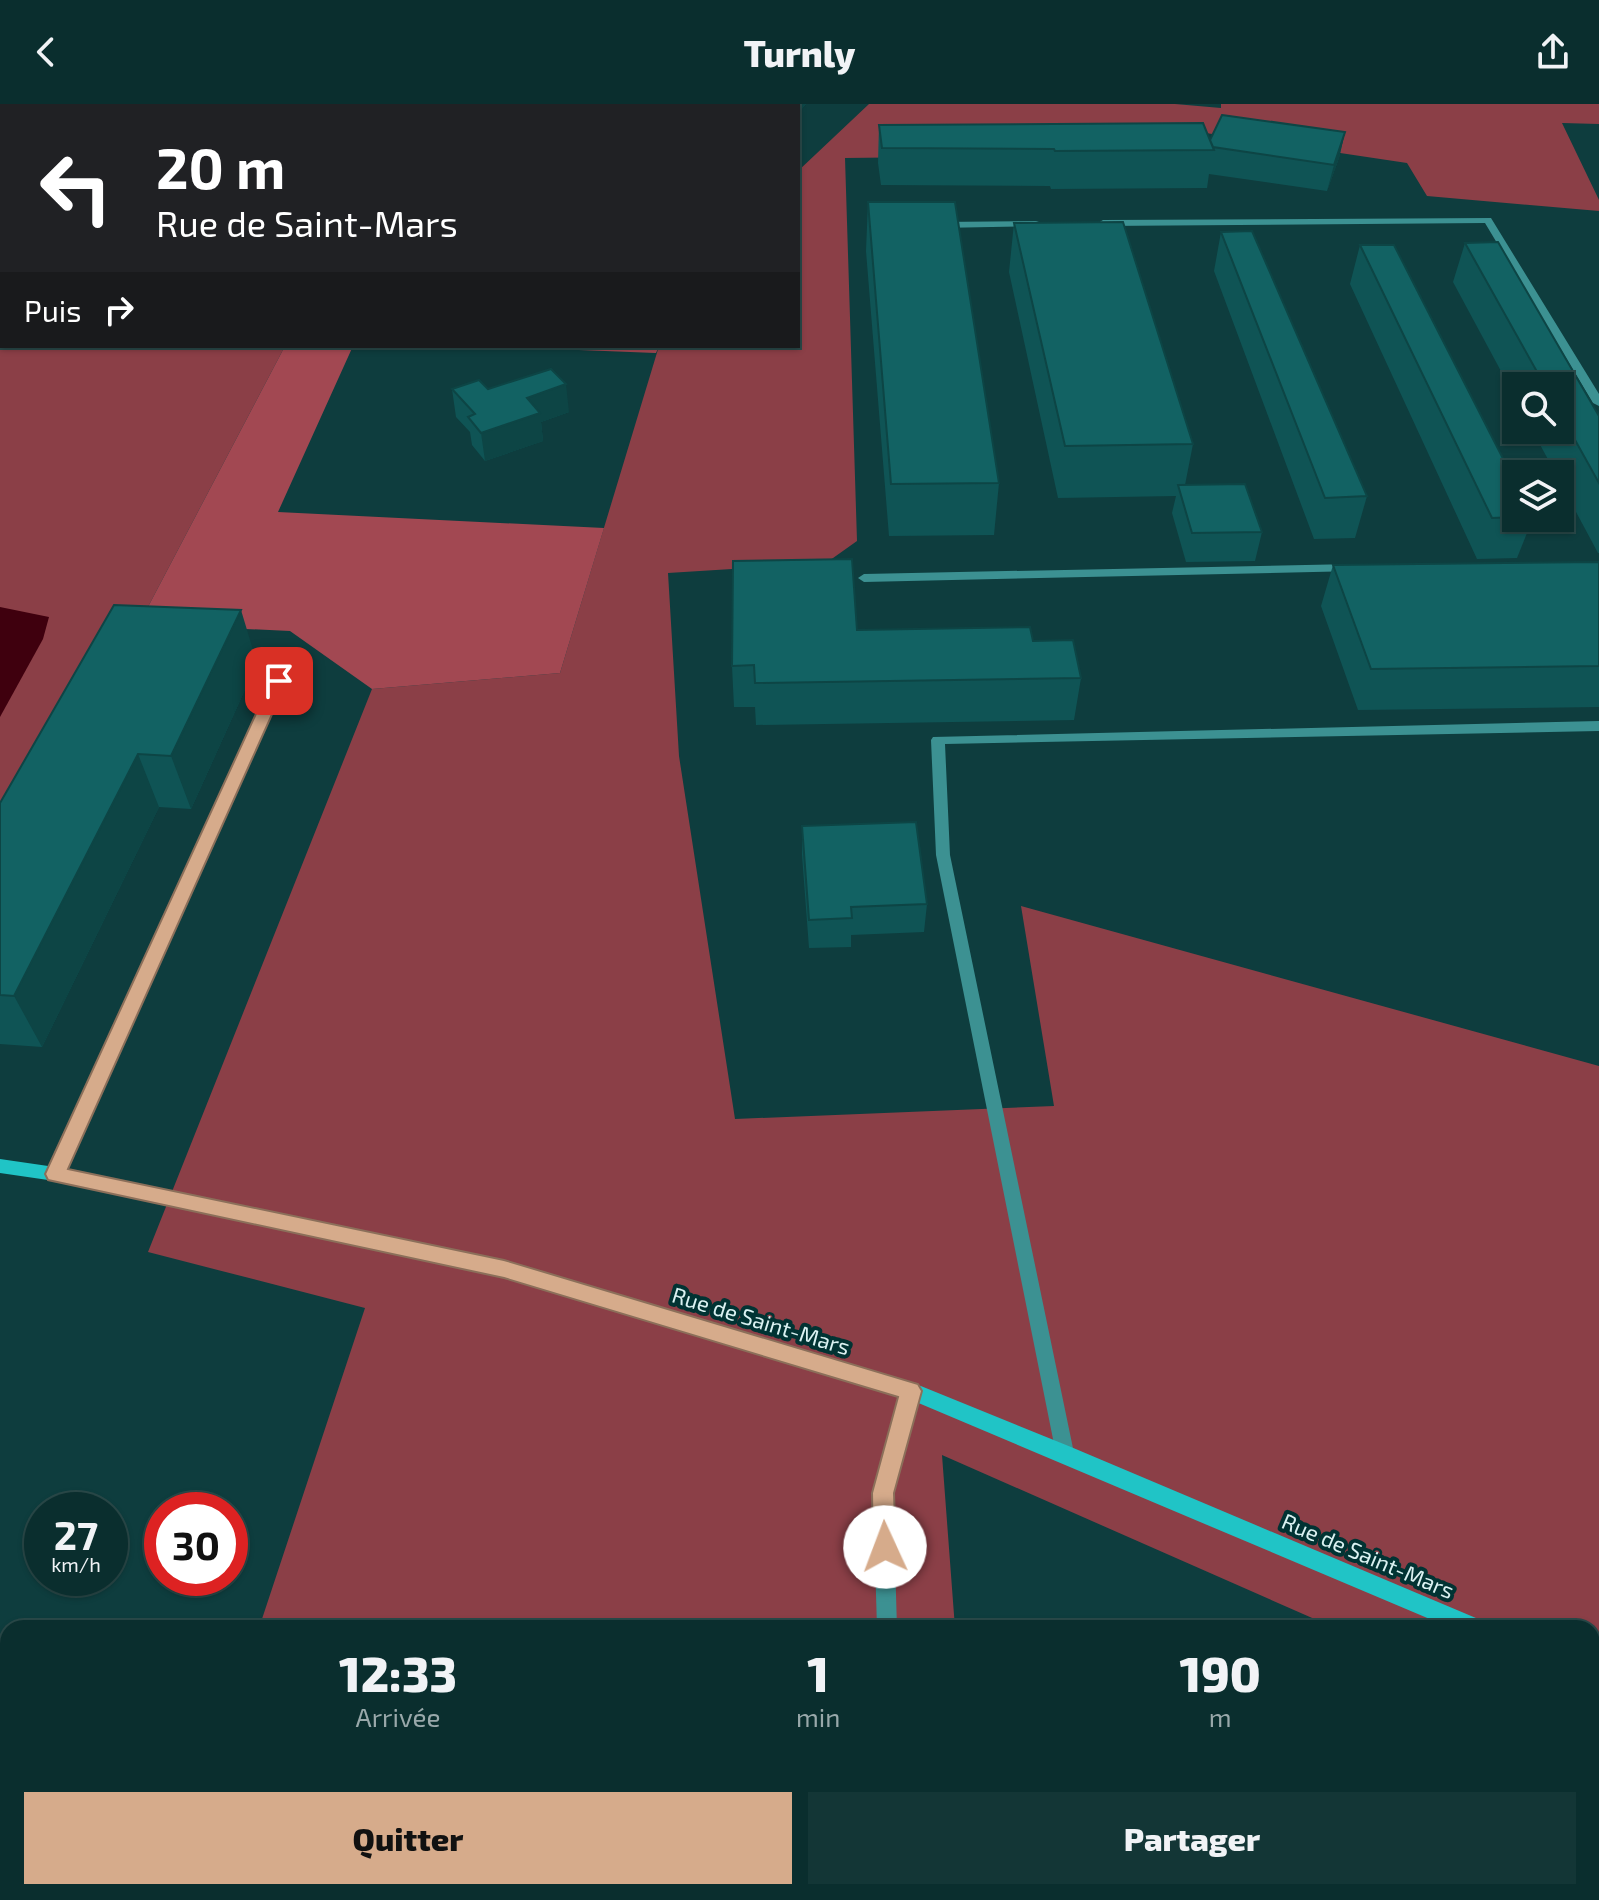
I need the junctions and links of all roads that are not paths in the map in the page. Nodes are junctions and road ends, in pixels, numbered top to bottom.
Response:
1 (1094, 223) edge
2 (1047, 224) edge
3 (921, 225) edge
4 (1599, 403) edge
5 (1375, 567) edge
6 (864, 578) dead end
7 (279, 681) dead end
8 (1599, 726) edge
9 (0, 1166) edge
10 (55, 1174) junction
11 (911, 1391) junction
12 (1064, 1453) junction
13 (887, 1620) edge
14 (1457, 1620) edge

1 - 4 street
2 - 3 street
5 - 6 street
7 - 10 street
8 - 12 street
9 - 10 street, Rue de Saint-Mars
10 - 11 street, Rue de Saint-Mars
11 - 12 street, Rue de Saint-Mars
11 - 13 street
12 - 14 street, Rue de Saint-Mars

